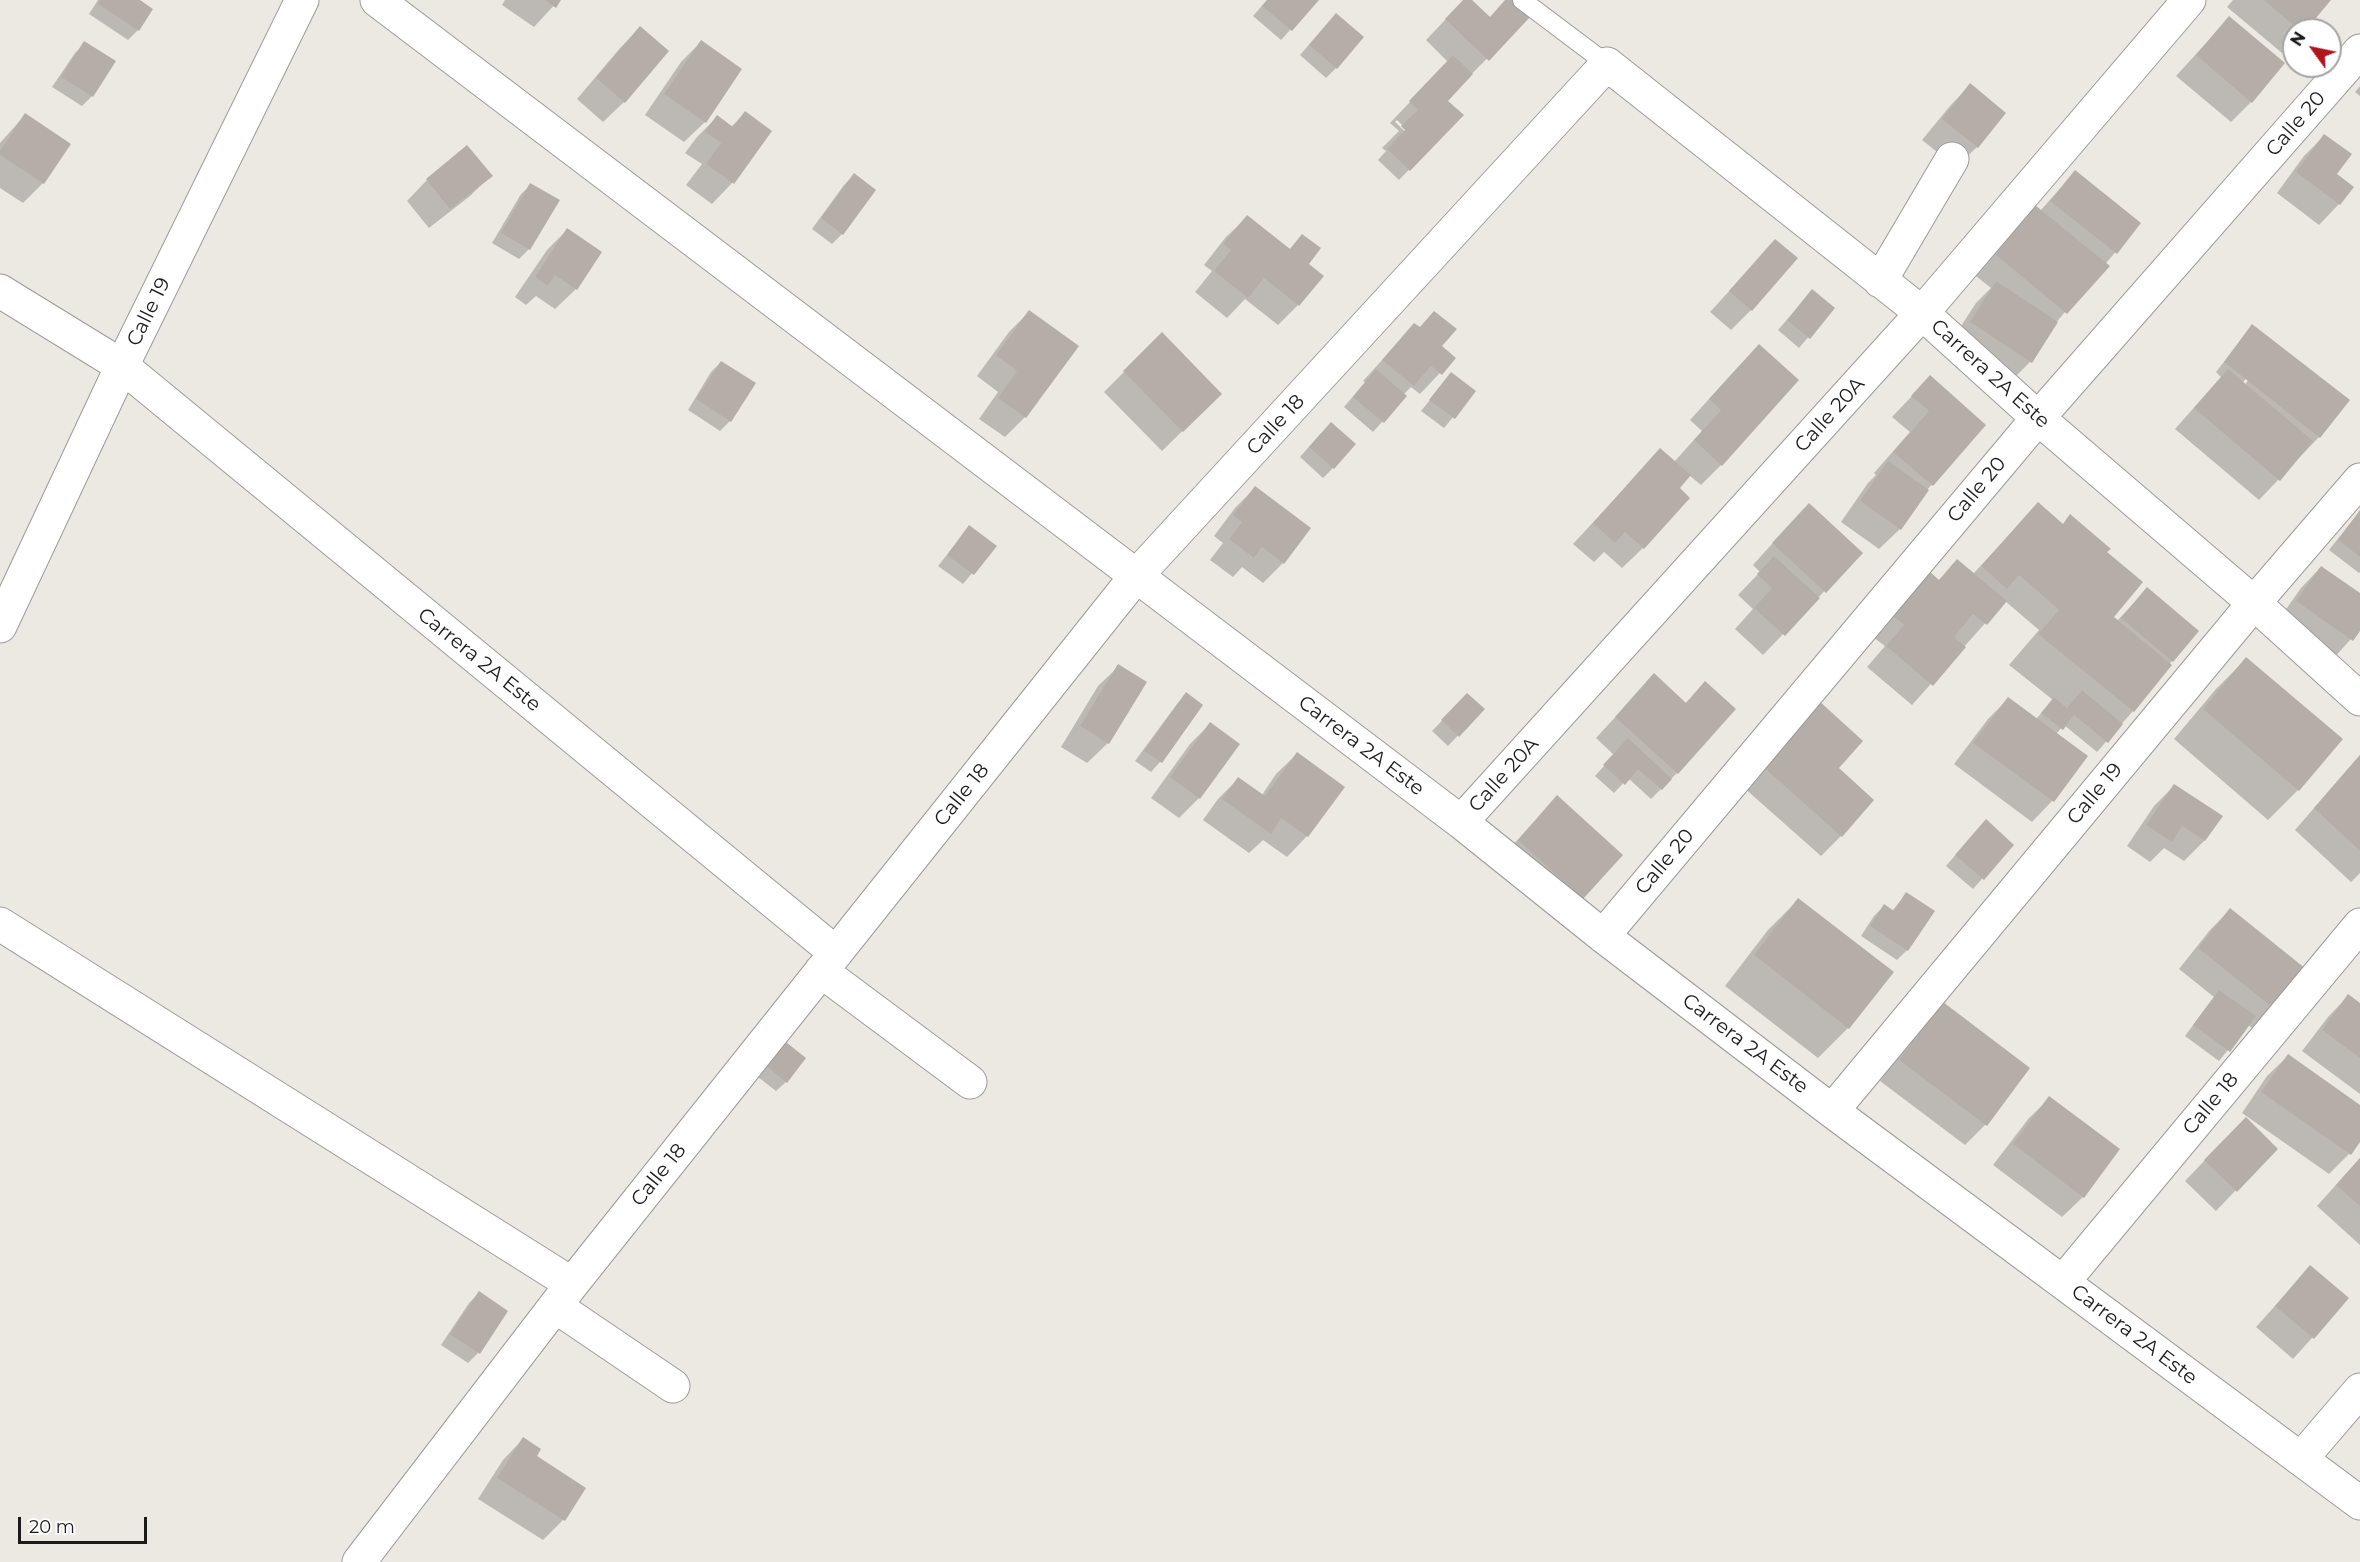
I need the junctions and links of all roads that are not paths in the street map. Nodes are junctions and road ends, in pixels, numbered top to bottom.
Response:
1 (302, 0) edge
2 (377, 0) edge
3 (1522, 0) edge
4 (2189, 0) edge
5 (2360, 51) edge
6 (1607, 64) junction
7 (1952, 159) dead end
8 (1880, 281) junction
9 (0, 291) edge
10 (1923, 313) junction
11 (122, 366) junction
12 (2038, 418) junction
13 (2360, 480) edge
14 (1137, 575) junction
15 (2254, 603) junction
16 (0, 626) edge
17 (2360, 699) edge
18 (1461, 822) junction
19 (0, 924) edge
20 (2360, 925) edge
21 (1603, 936) junction
22 (829, 962) junction
23 (970, 1082) dead end
24 (1832, 1111) junction
25 (2063, 1282) junction
26 (563, 1295) junction
27 (673, 1386) dead end
28 (2360, 1390) edge
29 (2301, 1459) junction
30 (2360, 1503) edge
31 (359, 1562) edge

1 - 11 street, Calle 19
2 - 14 street, Carrera 2A Este
3 - 6 lane
4 - 10 street, Calle 20A
5 - 12 street, Calle 20
6 - 8 street, Carrera 2A Este
6 - 14 street, Calle 18
7 - 8 street
8 - 10 street, Carrera 2A Este
9 - 11 street, Carrera 2A Este
10 - 12 street, Carrera 2A Este
10 - 18 street, Calle 20A
11 - 16 street, Calle 19
11 - 22 street, Carrera 2A Este
12 - 15 street, Carrera 2A Este
12 - 21 street, Calle 20
13 - 15 street, Calle 19
14 - 18 street, Carrera 2A Este
14 - 22 street, Calle 18
15 - 17 street, Carrera 2A Este
15 - 24 street, Calle 19
18 - 21 street, Carrera 2A Este
19 - 26 street
20 - 25 street, Calle 18
21 - 24 street, Carrera 2A Este
22 - 23 street, Carrera 2A Este
22 - 26 street, Calle 18
24 - 25 street, Carrera 2A Este
25 - 29 street, Carrera 2A Este
26 - 27 street
26 - 31 street, Calle 18
28 - 29 street
29 - 30 street, Carrera 2A Este

